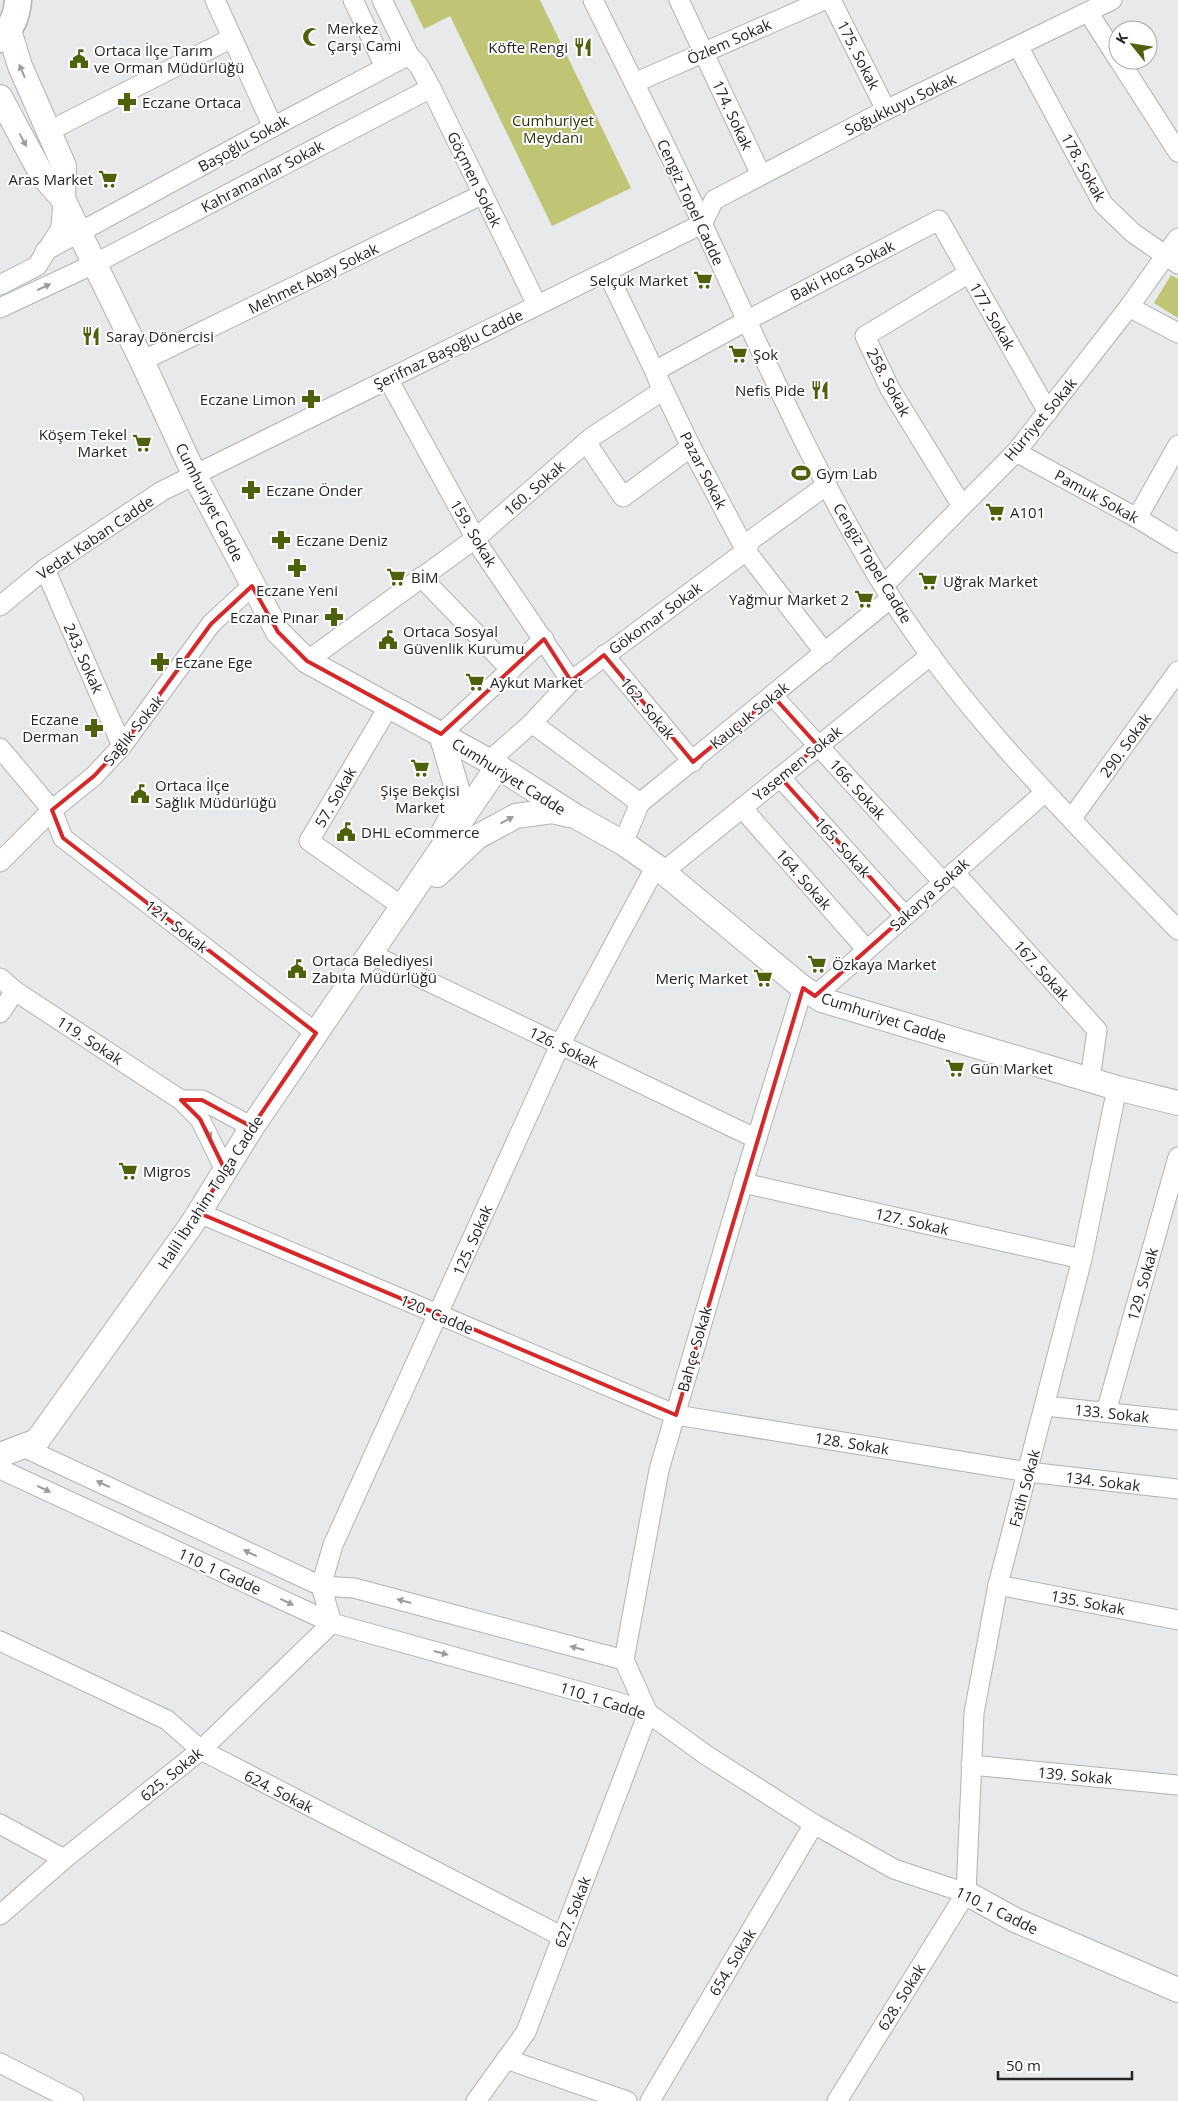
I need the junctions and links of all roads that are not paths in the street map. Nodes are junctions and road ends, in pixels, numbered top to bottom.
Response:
1 (18, 0) edge
2 (215, 0) edge
3 (353, 0) edge
4 (382, 0) edge
5 (593, 0) edge
6 (679, 0) edge
7 (824, 0) edge
8 (831, 0) edge
9 (1112, 0) edge
10 (1088, 12) junction
11 (4, 35) edge
12 (232, 38) junction
13 (1108, 44) edge
14 (1018, 46) junction
15 (704, 52) junction
16 (409, 54) junction
17 (385, 67) junction
18 (1125, 70) edge
19 (634, 83) junction
20 (431, 88) junction
21 (0, 97) edge
22 (886, 110) junction
23 (272, 126) junction
24 (49, 131) junction
25 (1178, 152) edge
26 (761, 175) junction
27 (483, 194) junction
28 (63, 199) junction
29 (939, 220) joint
30 (702, 224) junction
31 (78, 234) junction
32 (1178, 238) edge
33 (45, 251) junction
34 (1171, 260) edge
35 (94, 264) junction
36 (607, 272) junction
37 (969, 273) junction
38 (0, 284) edge
39 (537, 305) junction
40 (0, 308) edge
41 (1129, 308) junction
42 (746, 320) junction
43 (1178, 334) edge
44 (142, 362) junction
45 (655, 371) junction
46 (388, 380) junction
47 (1048, 412) junction
48 (586, 442) junction
49 (1178, 445) edge
50 (691, 447) junction
51 (1016, 452) junction
52 (194, 474) junction
53 (827, 485) junction
54 (962, 506) junction
55 (1137, 518) junction
56 (476, 538) junction
57 (1178, 543) edge
58 (746, 551) junction
59 (45, 569) junction
60 (421, 577) junction
61 (252, 586) junction
62 (888, 591) junction
63 (0, 606) edge
64 (544, 640) junction
65 (825, 653) junction
66 (604, 655) junction
67 (931, 655) junction
68 (307, 661) junction
69 (511, 670) junction
70 (1178, 671) edge
71 (571, 681) junction
72 (773, 696) junction
73 (389, 706) junction
74 (532, 723) junction
75 (441, 734) junction
76 (122, 746) junction
77 (818, 746) junction
78 (0, 748) edge
79 (693, 762) junction
80 (494, 764) junction
81 (780, 777) junction
82 (1044, 793) junction
83 (640, 803) junction
84 (742, 808) junction
85 (52, 810) junction
86 (575, 816) junction
87 (1072, 818) junction
88 (623, 844) junction
89 (0, 862) edge
90 (659, 869) junction
91 (949, 877) junction
92 (403, 907) junction
93 (905, 916) junction
94 (1178, 930) edge
95 (867, 950) junction
96 (371, 954) junction
97 (0, 978) edge
98 (15, 991) junction
99 (809, 992) junction
100 (0, 1013) edge
101 (316, 1033) junction
102 (560, 1045) junction
103 (1090, 1080) junction
104 (1117, 1088) junction
105 (181, 1100) junction
106 (1178, 1103) edge
107 (252, 1127) junction
108 (757, 1139) junction
109 (1178, 1157) edge
110 (225, 1170) junction
111 (743, 1183) junction
112 (199, 1213) junction
113 (1082, 1259) junction
114 (439, 1315) junction
115 (1045, 1406) junction
116 (1106, 1412) junction
117 (676, 1415) junction
118 (1178, 1420) edge
119 (23, 1447) junction
120 (0, 1456) edge
121 (0, 1469) edge
122 (1028, 1472) junction
123 (1178, 1489) edge
124 (998, 1585) junction
125 (321, 1586) junction
126 (1178, 1620) edge
127 (332, 1623) junction
128 (0, 1641) edge
129 (624, 1660) junction
130 (648, 1713) junction
131 (201, 1750) junction
132 (971, 1765) junction
133 (1178, 1785) edge
134 (0, 1824) edge
135 (814, 1824) junction
136 (64, 1859) junction
137 (966, 1893) junction
138 (0, 1915) edge
139 (563, 1936) junction
140 (1178, 1990) edge
141 (506, 2060) junction
142 (0, 2063) edge
143 (74, 2101) edge
144 (476, 2101) edge
145 (627, 2101) edge
146 (650, 2101) edge
147 (837, 2101) edge

1 - 11 main road
2 - 12 street
3 - 17 street
4 - 16 street, Göçmen Sokak
5 - 19 street, Cengiz Topel Cadde
6 - 15 street, 174. Sokak
7 - 15 street, Özlem Sokak
8 - 22 street, 175. Sokak
9 - 10 street, Soğukkuyu Sokak
10 - 13 street
10 - 14 street, Soğukkuyu Sokak
24 -> 11 street, Cumhuriyet Cadde
12 - 23 street
12 - 24 street
14 - 22 street, Soğukkuyu Sokak
14 - 34 street, 178. Sokak
15 - 19 street, Özlem Sokak
15 - 26 street, 174. Sokak
16 - 17 street, Başoğlu Sokak
16 - 20 street, Göçmen Sokak
17 - 23 street, Başoğlu Sokak
18 - 25 street
19 - 30 street, Cengiz Topel Cadde
20 - 27 street, Göçmen Sokak
20 - 35 street, Kahramanlar Sokak
21 -> 28 street, Cumhuriyet Cadde
22 - 26 street, Soğukkuyu Sokak
23 - 31 street, Başoğlu Sokak
24 - 28 street, Cumhuriyet Cadde
26 - 30 street, Soğukkuyu Sokak
27 - 39 street, Göçmen Sokak
27 - 44 street, Mehmet Abay Sokak
28 - 31 street, Cumhuriyet Cadde
28 - 33 street
29 - 37 street, 177. Sokak
29 - 42 street, Baki Hoca Sokak
30 - 36 street, Şerifnaz Başoğlu Cadde
30 - 42 street, Cengiz Topel Cadde
31 - 33 street, Başoğlu Sokak
31 - 35 street, Cumhuriyet Cadde
32 - 34 street, Hürriyet Sokak
33 - 38 street
34 - 41 street, Hürriyet Sokak
40 -> 35 street, Kahramanlar Sokak
35 - 44 street, Cumhuriyet Cadde
36 - 39 street, Şerifnaz Başoğlu Cadde
36 - 45 street, Pazar Sokak
37 - 47 street, 177. Sokak
37 - 54 street, 258. Sokak
39 - 46 street, Şerifnaz Başoğlu Cadde
41 - 43 street
41 - 47 street, Hürriyet Sokak
42 - 45 street
42 - 53 street, Cengiz Topel Cadde
44 - 52 street, Cumhuriyet Cadde
45 - 48 street, 160. Sokak
45 - 50 street, Pazar Sokak
46 - 52 street, Şerifnaz Başoğlu Cadde
46 - 56 street, 159. Sokak
47 - 51 street, Hürriyet Sokak
48 - 50 street
48 - 56 street, 160. Sokak
49 - 55 street
50 - 58 street, Pazar Sokak
51 - 54 street, Hürriyet Sokak
51 - 55 street, Pamuk Sokak
52 - 59 street, Vedat Kaban Cadde
52 - 61 street, Cumhuriyet Cadde
53 - 58 street, Gökomar Sokak
53 - 62 street, Cengiz Topel Cadde
54 - 62 street, Hürriyet Sokak
55 - 57 street, Pamuk Sokak
56 - 60 street, 160. Sokak
56 - 64 street, 159. Sokak
58 - 65 street, Pazar Sokak
58 - 66 street, Gökomar Sokak
59 - 63 street, Vedat Kaban Cadde
59 - 76 street, 243. Sokak
60 - 68 street, 160. Sokak
60 - 69 street
61 - 68 street, Cumhuriyet Cadde
61 - 76 street, Sağlık Sokak
62 - 65 street, Kauçuk Sokak
62 - 67 street, Cengiz Topel Cadde
64 - 69 street
64 - 71 street, 159. Sokak
65 - 72 street, Kauçuk Sokak
66 - 71 street, Gökomar Sokak
66 - 79 street, 162. Sokak
67 - 77 street, Yasemen Sokak
67 - 82 street, Cengiz Topel Cadde
68 - 73 street, Cumhuriyet Cadde
69 - 75 street
70 - 87 street, 290. Sokak
71 - 74 street, Gökomar Sokak
72 - 77 street, 166. Sokak
72 - 79 street, Kauçuk Sokak
73 - 75 street, Cumhuriyet Cadde
73 - 92 street, 57. Sokak
74 - 80 street, Gökomar Sokak
74 - 83 street
75 - 80 street, Cumhuriyet Cadde
75 - 92 street
76 - 85 street, Sağlık Sokak
77 - 81 street, Yasemen Sokak
77 - 91 street, 166. Sokak
78 - 85 street, 121. Sokak
79 - 83 street, Kauçuk Sokak
80 - 86 street, Cumhuriyet Cadde
80 - 92 street
81 - 84 street, Yasemen Sokak
81 - 93 street, 165. Sokak
82 - 87 street, Cengiz Topel Cadde
82 - 91 street, Sakarya Sokak
83 - 88 street, Kauçuk Sokak
84 - 90 street, Yasemen Sokak
84 - 95 street, 164. Sokak
85 - 89 street, Sağlık Sokak
85 - 101 street, 121. Sokak
86 - 88 street, Cumhuriyet Cadde
92 -> 86 street
87 - 94 street, Cengiz Topel Cadde
88 - 90 street, Cumhuriyet Cadde
90 - 99 street, Cumhuriyet Cadde
90 - 102 street, 125. Sokak
91 - 93 street, Sakarya Sokak
91 - 103 street, 167. Sokak
92 - 96 street, Halil İbrahim Tolga Cadde
93 - 95 street, Sakarya Sokak
95 - 99 street, Sakarya Sokak
96 - 101 street, Halil İbrahim Tolga Cadde
96 - 102 street, 126. Sokak
97 - 98 street, 119. Sokak
98 - 100 street
98 - 105 street, 119. Sokak
99 - 103 street, Cumhuriyet Cadde
99 - 108 street, Bahçe Sokak
101 - 107 street, Halil İbrahim Tolga Cadde
102 - 108 street, 126. Sokak
102 - 114 street, 125. Sokak
103 - 104 street, Cumhuriyet Cadde
104 - 106 street, Cumhuriyet Cadde
104 - 113 street, Fatih Sokak
105 - 107 street
105 -> 110 street, 119. Sokak
107 - 110 street, Halil İbrahim Tolga Cadde
108 - 111 street, Bahçe Sokak
109 - 116 street, 129. Sokak
110 - 112 street, Halil İbrahim Tolga Cadde
111 - 113 street, 127. Sokak
111 - 117 street, Bahçe Sokak
112 - 114 street, 120. Cadde
112 - 119 street, Halil İbrahim Tolga Cadde
113 - 115 street, Fatih Sokak
114 - 117 street, 120. Cadde
114 - 125 street, 125. Sokak
115 - 116 street, 133. Sokak
115 - 122 street, Fatih Sokak
116 - 118 street, 133. Sokak
117 - 122 street, 128. Sokak
117 - 129 street, Bahçe Sokak
119 - 120 street, Halil İbrahim Tolga Cadde
125 -> 119 street, 110_1 Cadde
121 -> 127 street, 110_1 Cadde
122 - 123 street, 134. Sokak
122 - 124 street, Fatih Sokak
124 - 126 street, 135. Sokak
124 - 132 street, Fatih Sokak
125 - 127 street
129 -> 125 street, 110_1 Cadde
127 -> 130 street, 110_1 Cadde
127 - 131 street, 625. Sokak
128 - 131 street, 624. Sokak
129 - 130 street
130 - 135 street, 110_1 Cadde
130 - 139 street, 627. Sokak
131 - 136 street, 625. Sokak
131 - 139 street, 624. Sokak
132 - 133 street, 139. Sokak
132 - 137 street, Fatih Sokak
134 - 136 street
135 - 137 street, 110_1 Cadde
135 - 146 street, 654. Sokak
136 - 138 street, 625. Sokak
137 - 140 street, 110_1 Cadde
137 - 147 street, 628. Sokak
139 - 141 street, 627. Sokak
141 - 144 street, 627. Sokak
141 - 145 street
142 - 143 street

